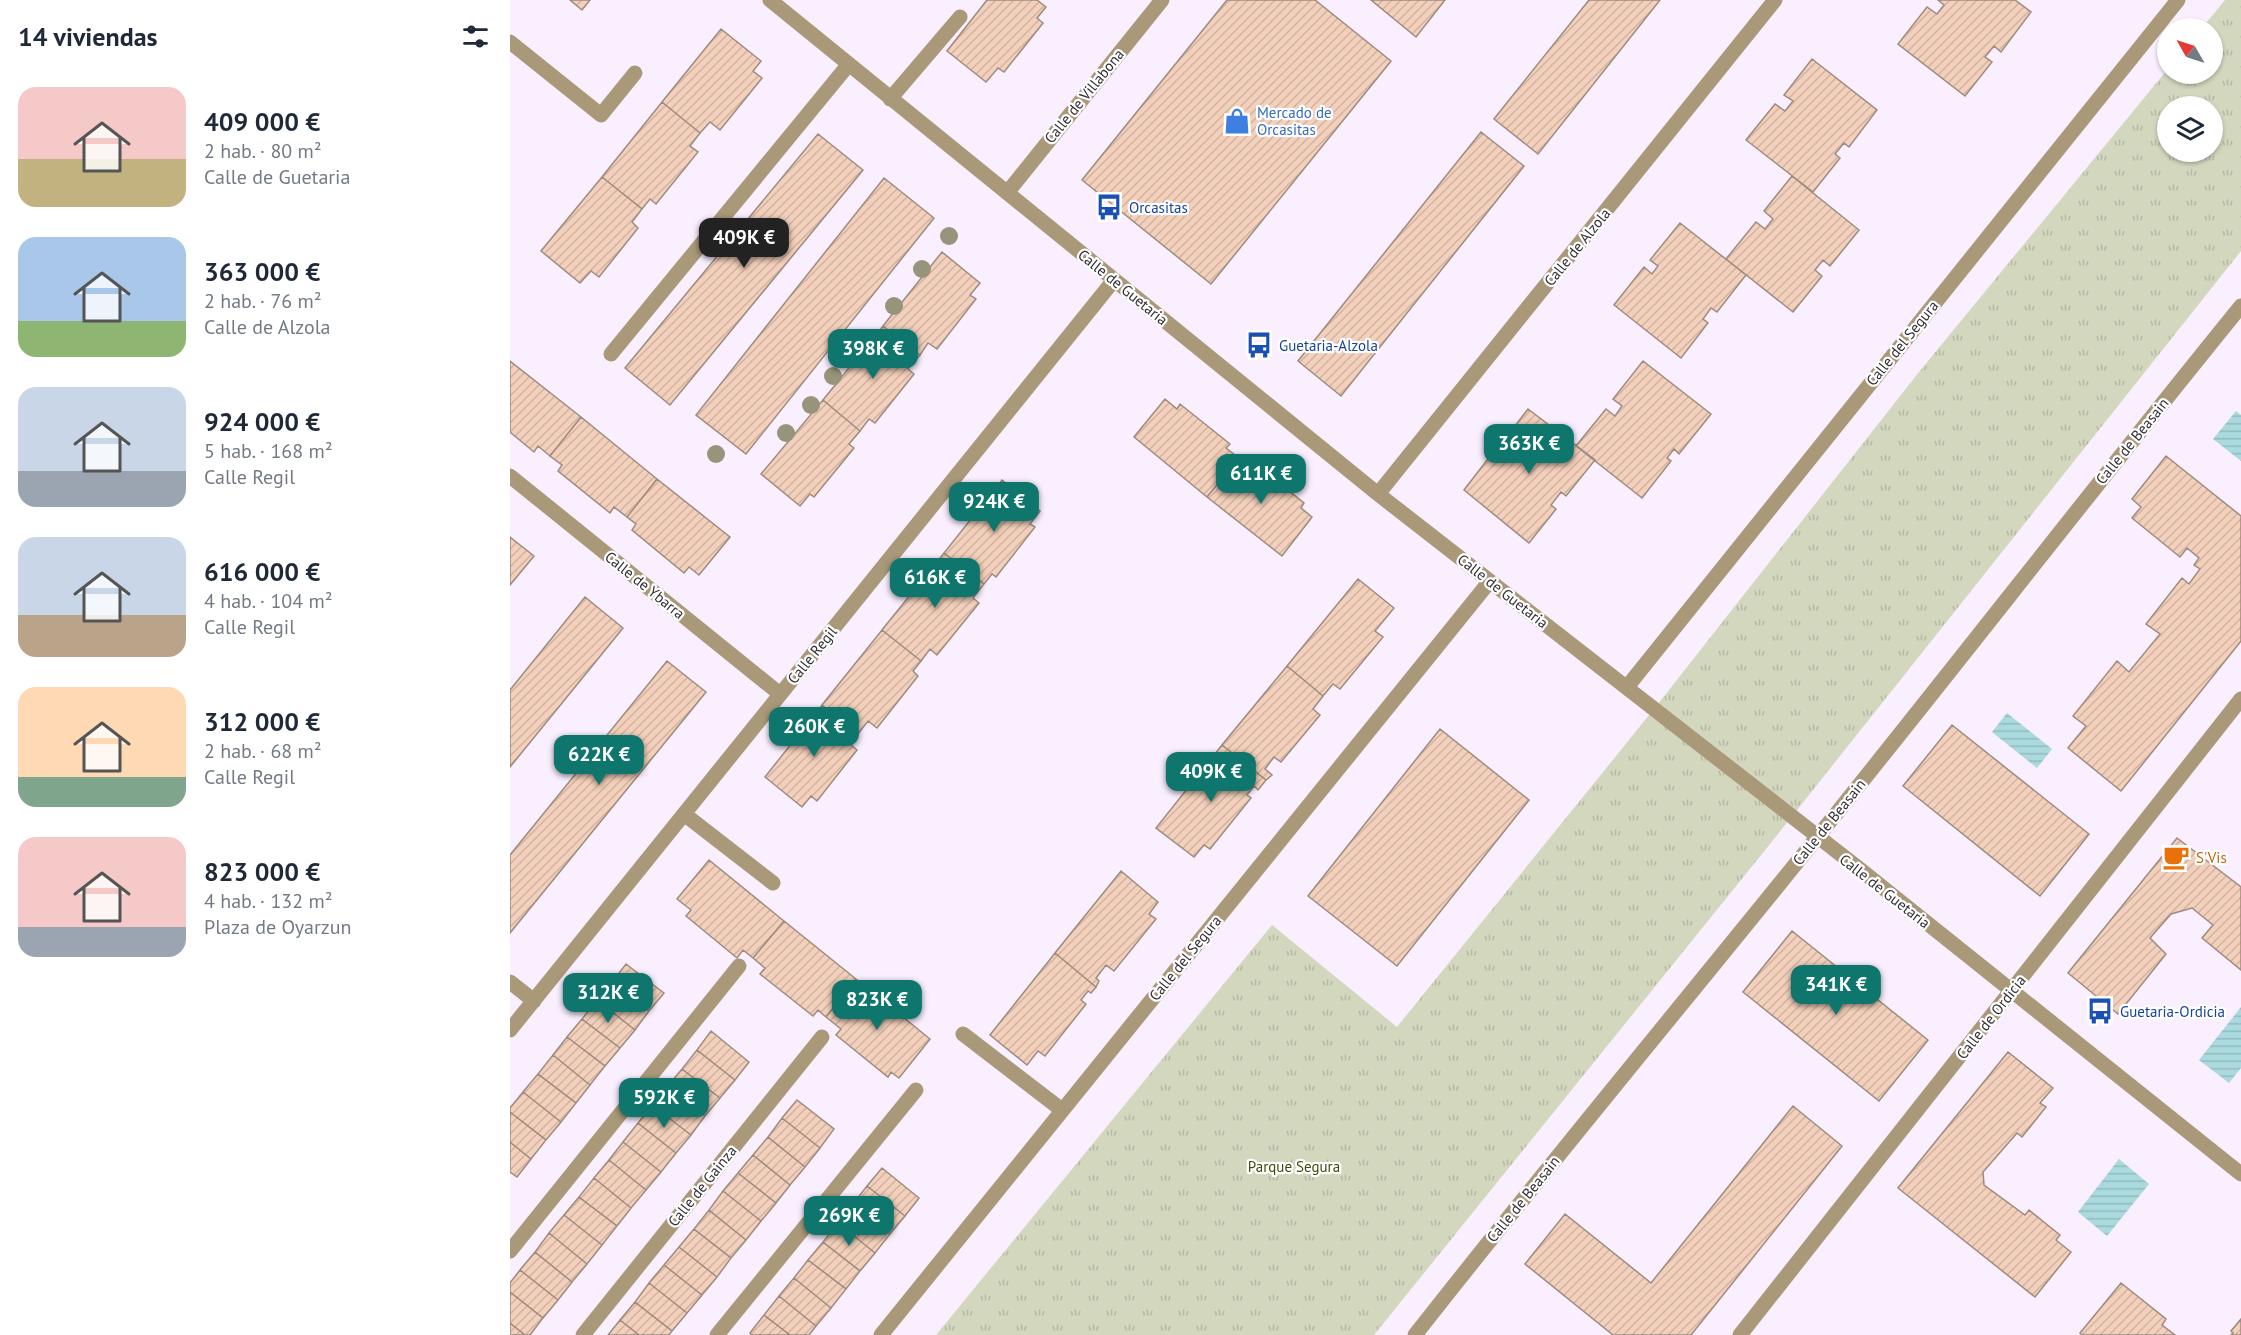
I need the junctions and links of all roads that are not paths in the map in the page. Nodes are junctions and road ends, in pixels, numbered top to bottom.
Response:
1 (770, 0) edge
2 (1162, 0) edge
3 (1775, 0) edge
4 (2178, 0) edge
5 (960, 17) dead end
6 (510, 42) edge
7 (849, 64) junction
8 (635, 73) dead end
9 (890, 99) junction
10 (1007, 193) junction
11 (1114, 280) junction
12 (2241, 306) edge
13 (611, 354) dead end
14 (512, 481) edge
15 (1378, 494) junction
16 (1491, 581) junction
17 (1627, 687) junction
18 (780, 694) junction
19 (2241, 699) edge
20 (684, 814) junction
21 (1817, 837) junction
22 (773, 884) dead end
23 (739, 966) dead end
24 (510, 982) edge
25 (2012, 992) junction
26 (534, 1001) junction
27 (510, 1030) edge
28 (963, 1034) dead end
29 (822, 1037) dead end
30 (916, 1090) dead end
31 (1062, 1110) junction
32 (2241, 1174) edge
33 (510, 1251) edge
34 (583, 1335) edge
35 (717, 1335) edge
36 (880, 1335) edge
37 (1415, 1335) edge
38 (1740, 1335) edge

1 - 7 street, Calle de Guetaria
2 - 10 street, Calle de Villabona
3 - 15 street, Calle de Alzola
4 - 17 street, Calle del Segura
5 - 9 street
6 - 8 street
7 - 9 street, Calle de Guetaria
7 - 13 street
9 - 10 street, Calle de Guetaria
10 - 11 street, Calle de Guetaria
11 - 15 street, Calle de Guetaria
11 - 18 street, Calle Regil
12 - 21 street, Calle de Beasain
14 - 18 street, Calle de Ybarra
15 - 16 street, Calle de Guetaria
16 - 17 street, Calle de Guetaria
16 - 31 street, Calle del Segura
17 - 21 street, Calle de Guetaria
18 - 20 street, Calle Regil
19 - 25 street, Calle de Ordicia
20 - 22 street
20 - 26 street, Calle Regil
21 - 25 street, Calle de Guetaria
21 - 37 street, Calle de Beasain
23 - 33 street
24 - 26 street
25 - 32 street, Calle de Guetaria
25 - 38 street, Calle de Ordicia
26 - 27 street, Calle Regil
28 - 31 street
29 - 34 street, Calle de Gainza
30 - 35 street
31 - 36 street, Calle del Segura

